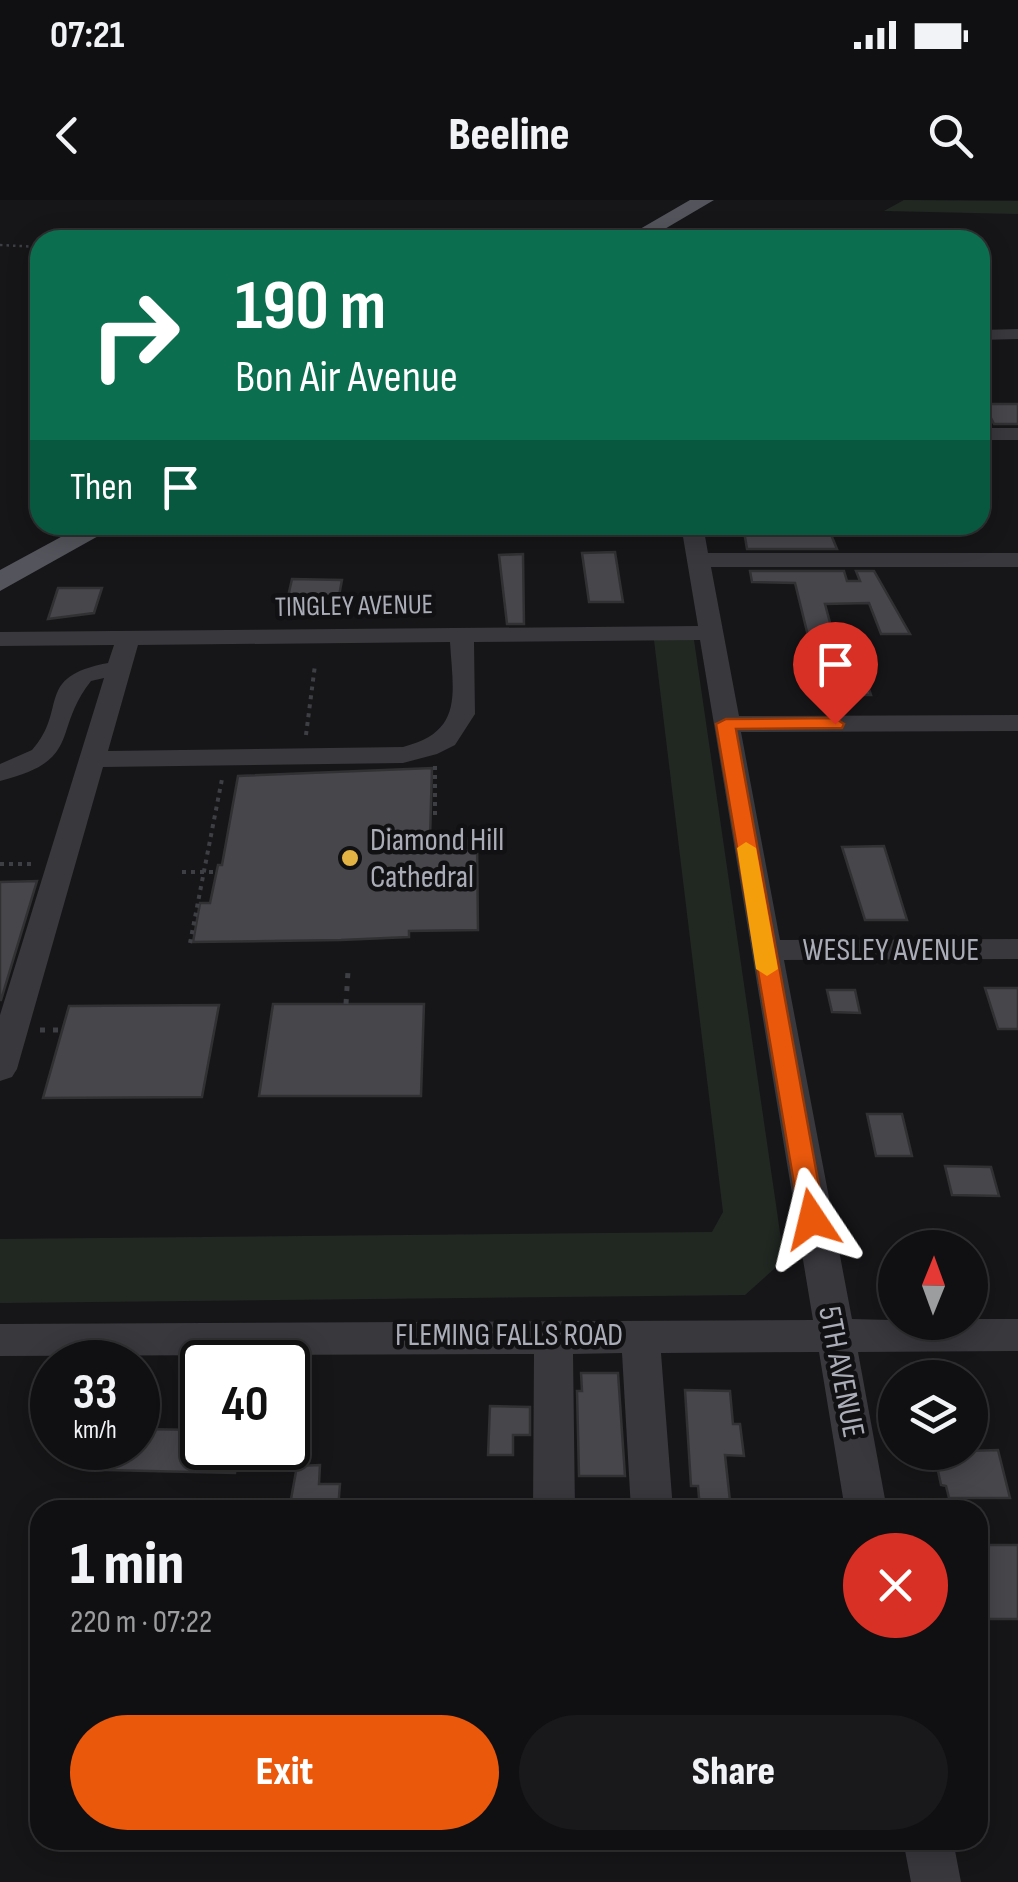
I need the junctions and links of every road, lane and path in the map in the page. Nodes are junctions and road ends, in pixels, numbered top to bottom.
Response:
1 (704, 200) edge
2 (649, 230) edge
3 (0, 246) edge
4 (30, 247) edge
5 (990, 334) edge
6 (1018, 334) edge
7 (990, 434) edge
8 (1018, 434) edge
9 (86, 535) edge
10 (693, 535) edge
11 (697, 560) junction
12 (1018, 560) edge
13 (0, 582) edge
14 (709, 632) junction
15 (462, 634) junction
16 (128, 638) junction
17 (0, 639) edge
18 (315, 665) dead end
19 (119, 668) junction
20 (1018, 723) edge
21 (726, 724) junction
22 (304, 756) junction
23 (94, 759) junction
24 (435, 761) dead end
25 (225, 764) dead end
26 (0, 773) edge
27 (435, 815) dead end
28 (182, 872) dead end
29 (203, 872) junction
30 (216, 872) dead end
31 (190, 943) dead end
32 (1018, 949) edge
33 (764, 950) junction
34 (348, 972) dead end
35 (346, 1004) dead end
36 (0, 1070) edge
37 (834, 1334) junction
38 (640, 1335) junction
39 (1018, 1335) edge
40 (553, 1336) junction
41 (0, 1340) edge
42 (554, 1500) edge
43 (651, 1500) edge
44 (864, 1500) edge
45 (930, 1850) edge
46 (936, 1882) edge

1 - 2 main road
3 - 4 path
5 - 6 street
7 - 8 street
9 - 13 main road
10 - 11 street, 5TH AVENUE
11 - 12 street
11 - 14 street, 5TH AVENUE
14 - 15 street, TINGLEY AVENUE
14 - 21 street, 5TH AVENUE
15 - 16 street, TINGLEY AVENUE
15 - 22 street
16 - 17 street, TINGLEY AVENUE
16 - 19 street
18 - 22 path
19 - 23 street
19 - 26 street
20 - 21 street
21 - 33 street, 5TH AVENUE
22 - 23 street
23 - 36 street
24 - 27 path
25 - 29 path
28 - 29 path
29 - 30 path
29 - 31 path
32 - 33 street, WESLEY AVENUE
33 - 37 street, 5TH AVENUE
34 - 35 path
37 - 38 street, FLEMING FALLS ROAD
37 - 39 street, FLEMING FALLS ROAD
37 - 44 street, 5TH AVENUE
38 - 40 street, FLEMING FALLS ROAD
38 - 43 street
40 - 41 street, FLEMING FALLS ROAD
40 - 42 street
45 - 46 street

